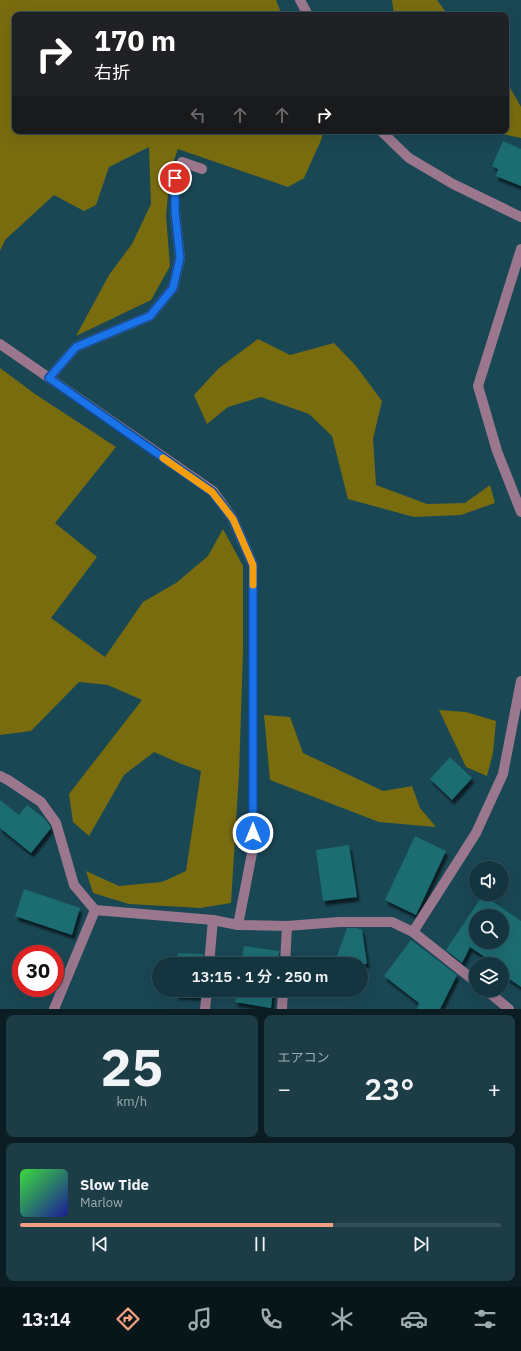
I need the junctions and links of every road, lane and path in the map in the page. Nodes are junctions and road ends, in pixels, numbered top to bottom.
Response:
1 (300, 0) edge
2 (306, 12) edge
3 (383, 134) edge
4 (202, 169) dead end
5 (521, 217) edge
6 (521, 249) edge
7 (0, 344) edge
8 (49, 378) junction
9 (521, 512) edge
10 (521, 681) edge
11 (0, 776) edge
12 (95, 910) junction
13 (213, 920) junction
14 (238, 925) junction
15 (287, 926) junction
16 (413, 932) junction
17 (210, 957) edge
18 (285, 957) edge
19 (469, 976) edge
20 (206, 997) edge
21 (283, 997) edge
22 (494, 997) edge
23 (54, 1009) edge
24 (205, 1009) edge
25 (282, 1009) edge
26 (509, 1009) edge

1 - 2 street
3 - 5 street
4 - 8 street
6 - 9 street
7 - 8 street
8 - 14 street
10 - 16 street
11 - 12 street
12 - 13 street
12 - 23 street
13 - 14 street
13 - 17 street
14 - 15 street
15 - 16 street
15 - 18 street
16 - 19 street
20 - 24 street
21 - 25 street
22 - 26 street

